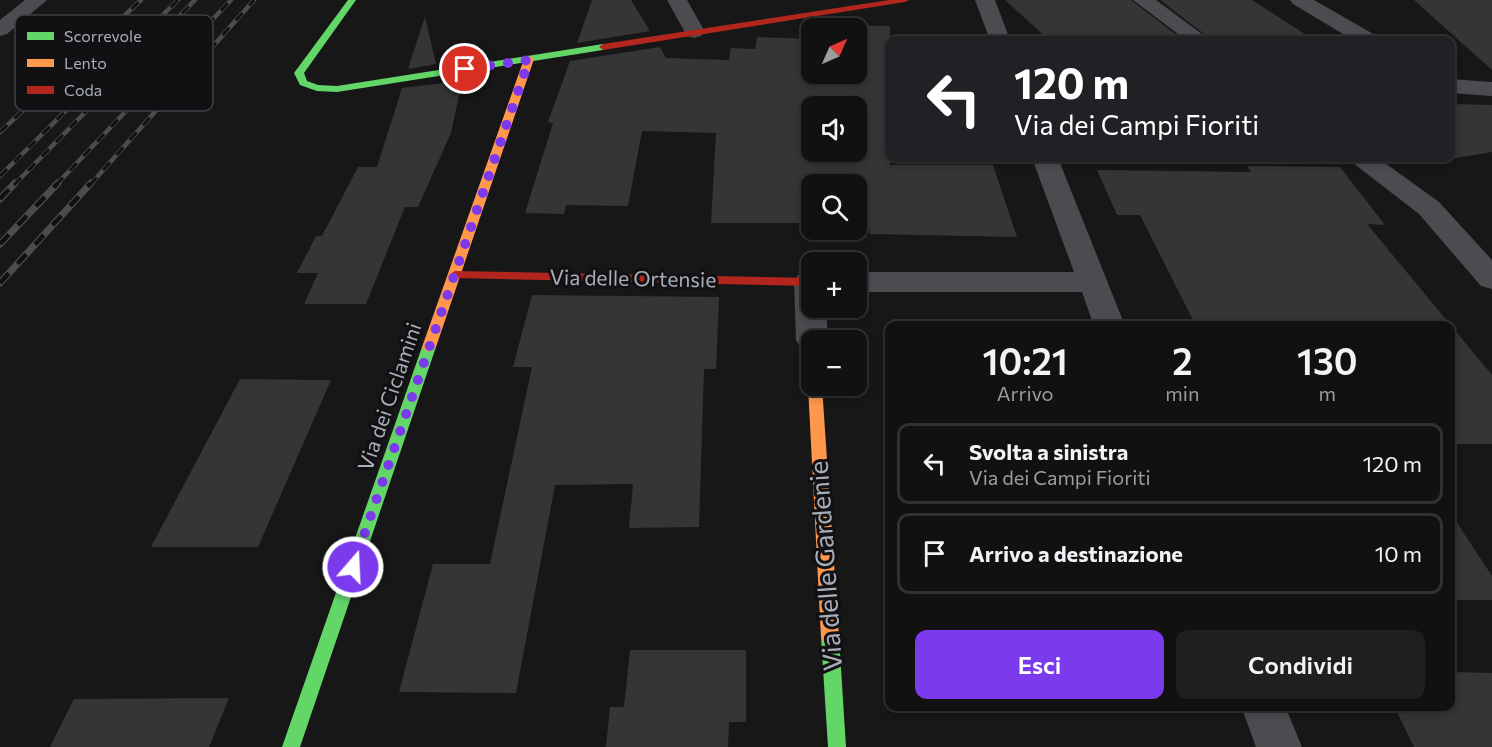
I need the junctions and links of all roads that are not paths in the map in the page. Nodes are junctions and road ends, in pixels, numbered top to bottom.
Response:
1 (37, 0) edge
2 (352, 0) edge
3 (677, 0) edge
4 (905, 0) edge
5 (985, 0) edge
6 (1143, 0) edge
7 (1300, 0) edge
8 (18, 15) edge
9 (15, 18) edge
10 (0, 30) edge
11 (694, 32) junction
12 (998, 36) edge
13 (1194, 36) edge
14 (1360, 36) edge
15 (529, 60) junction
16 (1455, 86) edge
17 (1492, 89) edge
18 (1047, 162) edge
19 (1367, 162) edge
20 (455, 275) junction
21 (1492, 279) edge
22 (801, 282) edge
23 (867, 282) edge
24 (1093, 282) junction
25 (1108, 321) edge
26 (816, 396) edge
27 (1265, 711) edge
28 (291, 747) edge
29 (837, 747) edge
30 (1279, 747) edge

1 - 8 street
2 - 15 street
3 - 11 street
4 - 11 street
5 - 12 street
6 - 13 street
7 - 14 street
9 - 10 street
11 - 15 street
15 - 20 street, Via dei Ciclamini
16 - 17 street
18 - 24 street
19 - 21 street
20 - 22 street, Via delle Ortensie
20 - 28 street, Via dei Ciclamini
23 - 24 street
24 - 25 street
26 - 29 street, Via delle Gardenie
27 - 30 street

